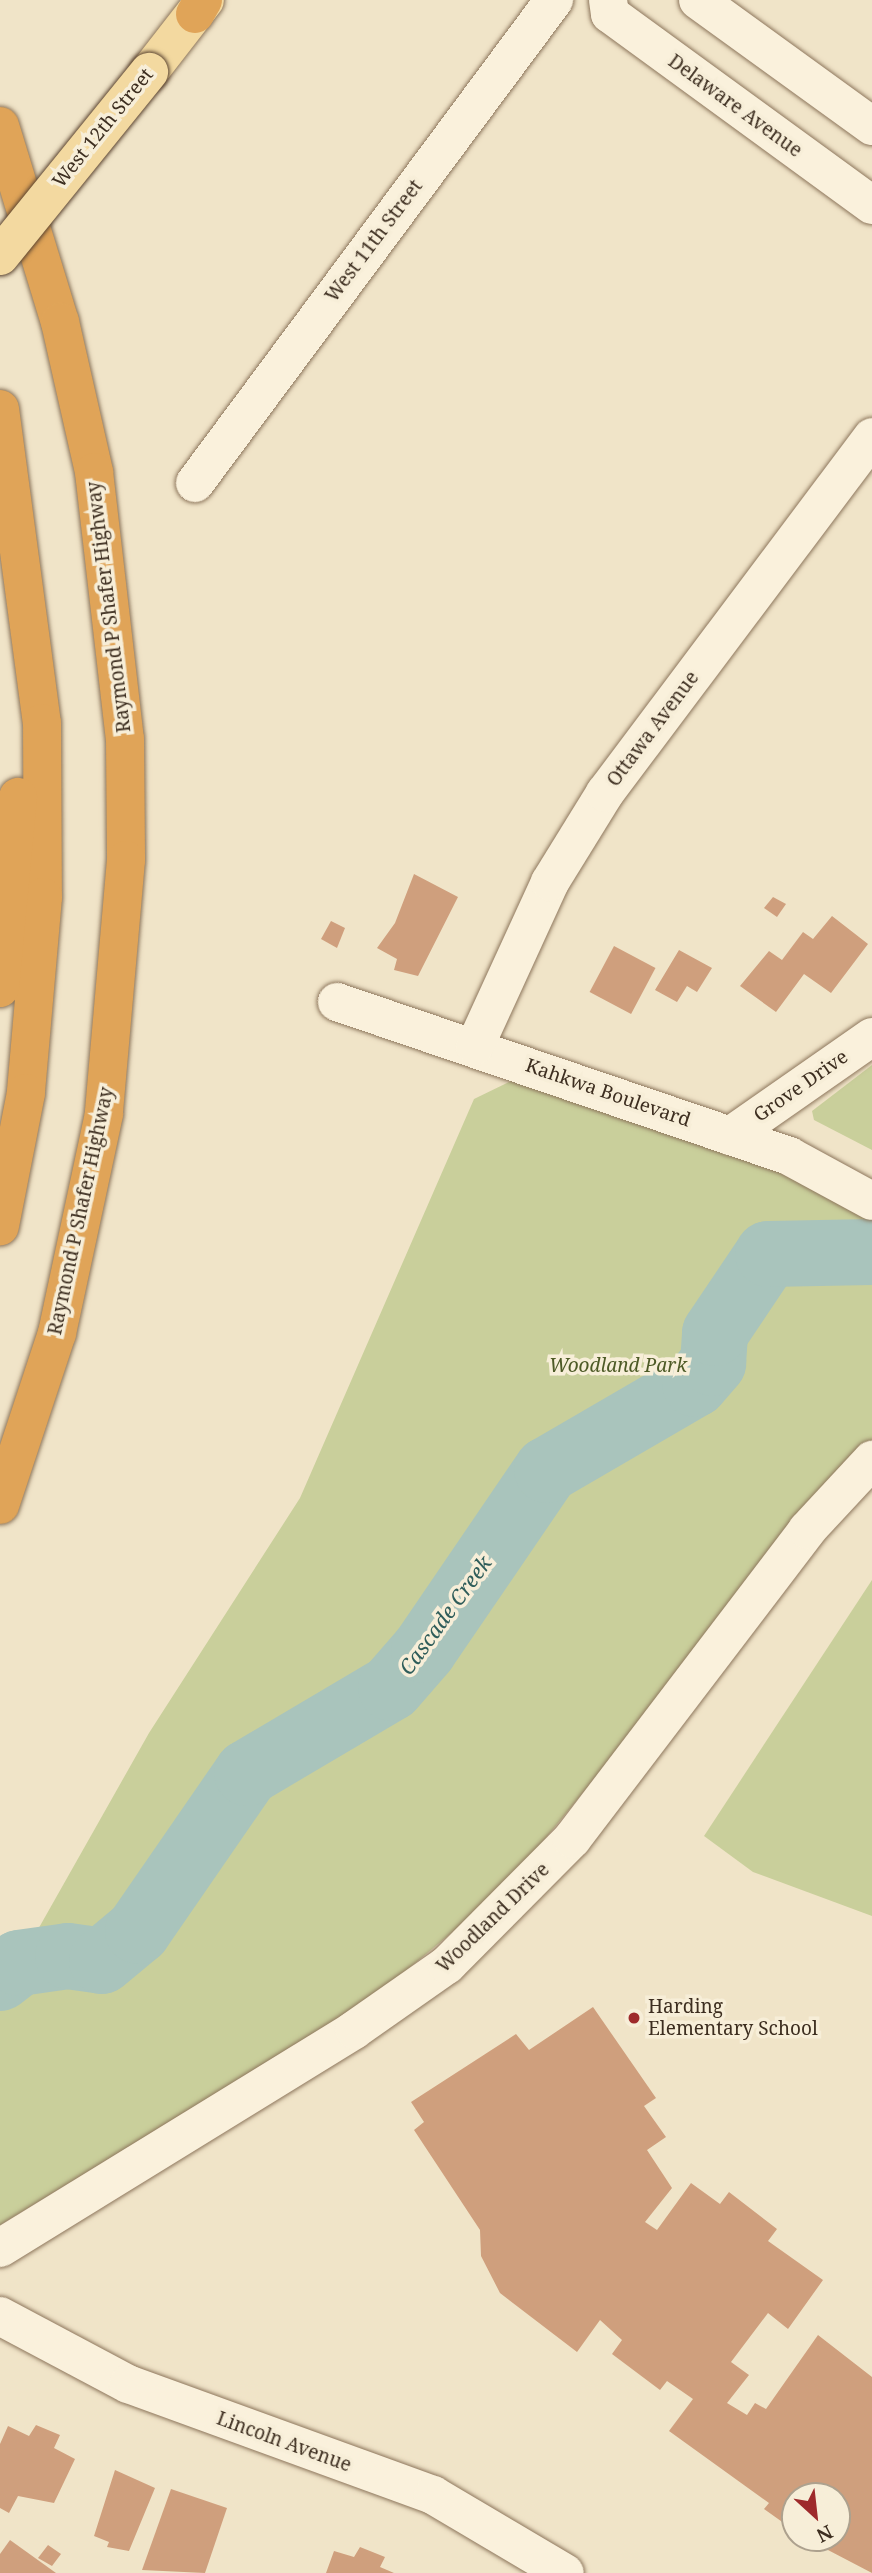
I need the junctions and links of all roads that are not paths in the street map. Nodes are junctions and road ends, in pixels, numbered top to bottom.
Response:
1 (554, 0) edge
2 (608, 0) edge
3 (698, 0) edge
4 (201, 5) edge
5 (0, 126) edge
6 (872, 126) edge
7 (872, 205) edge
8 (0, 256) edge
9 (0, 409) edge
10 (872, 436) edge
11 (195, 482) dead end
12 (19, 529) junction
13 (0, 988) edge
14 (337, 1002) dead end
15 (872, 1037) edge
16 (475, 1046) junction
17 (730, 1136) junction
18 (872, 1201) edge
19 (0, 1226) edge
20 (872, 1460) edge
21 (0, 1505) edge
22 (0, 2248) edge
23 (0, 2316) edge
24 (565, 2573) edge

1 - 11 street, West 11th Street
2 - 7 street, Delaware Avenue
3 - 6 street
4 - 8 main road, West 12th Street, bridge
5 - 21 highway, Raymond P Shafer Highway
9 - 12 highway
10 - 16 street, Ottawa Avenue
12 - 13 highway
12 - 19 highway
14 - 16 street, Kahkwa Boulevard
15 - 17 street, Grove Drive
16 - 17 street, Kahkwa Boulevard
17 - 18 street, Kahkwa Boulevard
20 - 22 street, Woodland Drive
23 - 24 street, Lincoln Avenue

